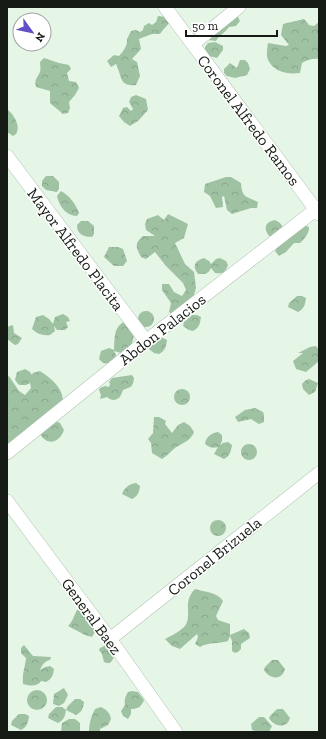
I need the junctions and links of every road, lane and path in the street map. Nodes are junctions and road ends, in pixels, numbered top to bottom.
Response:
1 (165, 7) edge
2 (239, 7) edge
3 (193, 44) junction
4 (7, 156) edge
5 (318, 210) edge
6 (146, 341) junction
7 (7, 453) edge
8 (319, 473) edge
9 (7, 501) edge
10 (110, 639) junction
11 (176, 732) edge

1 - 3 street, Coronel Alfredo Ramos
2 - 3 street
3 - 5 street, Coronel Alfredo Ramos
4 - 6 street, Mayor Alfredo Placita
5 - 6 street, Abdon Palacios
6 - 7 street, Abdon Palacios
8 - 10 street, Coronel Brizuela
9 - 10 street, General Baez
10 - 11 street, General Baez

